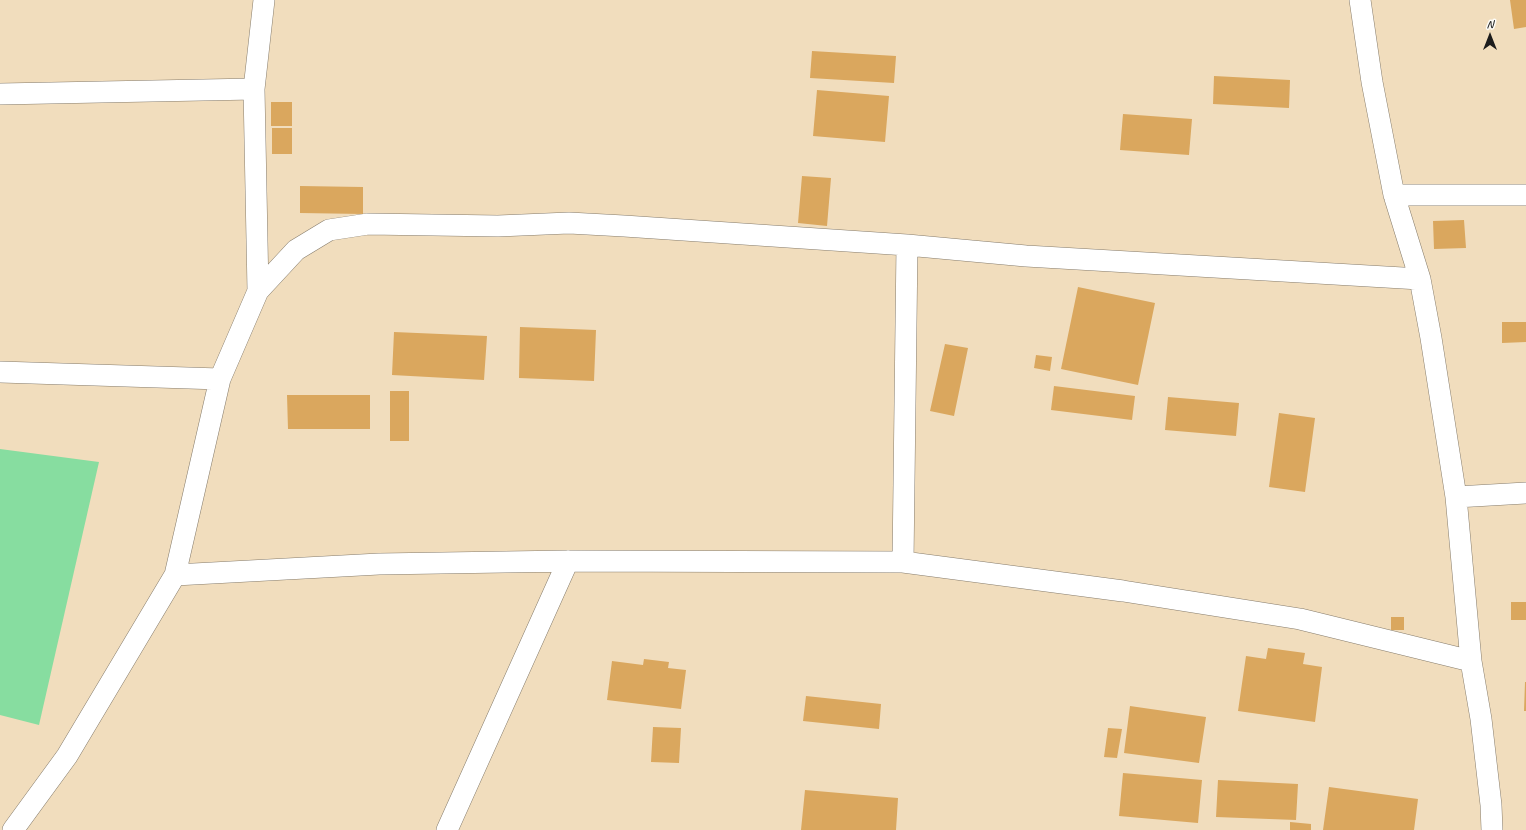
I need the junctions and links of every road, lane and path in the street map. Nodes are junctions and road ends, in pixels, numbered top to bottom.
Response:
1 (264, 0) edge
2 (1360, 0) edge
3 (254, 89) junction
4 (0, 94) edge
5 (1394, 195) junction
6 (1526, 195) edge
7 (907, 245) junction
8 (1420, 279) junction
9 (258, 291) junction
10 (0, 372) edge
11 (220, 379) junction
12 (1526, 493) edge
13 (1456, 497) junction
14 (568, 561) junction
15 (903, 562) junction
16 (175, 575) junction
17 (1471, 661) junction
18 (13, 830) edge
19 (447, 830) edge
20 (1492, 830) edge

1 - 3 street
2 - 5 street
3 - 4 street
3 - 9 street
5 - 6 street
5 - 8 street
7 - 8 street
7 - 9 street
7 - 15 street
8 - 13 street
9 - 11 street
10 - 11 street
11 - 16 street
12 - 13 street
13 - 17 street
14 - 15 street
14 - 16 street
14 - 19 street
15 - 17 street
16 - 18 street
17 - 20 street

